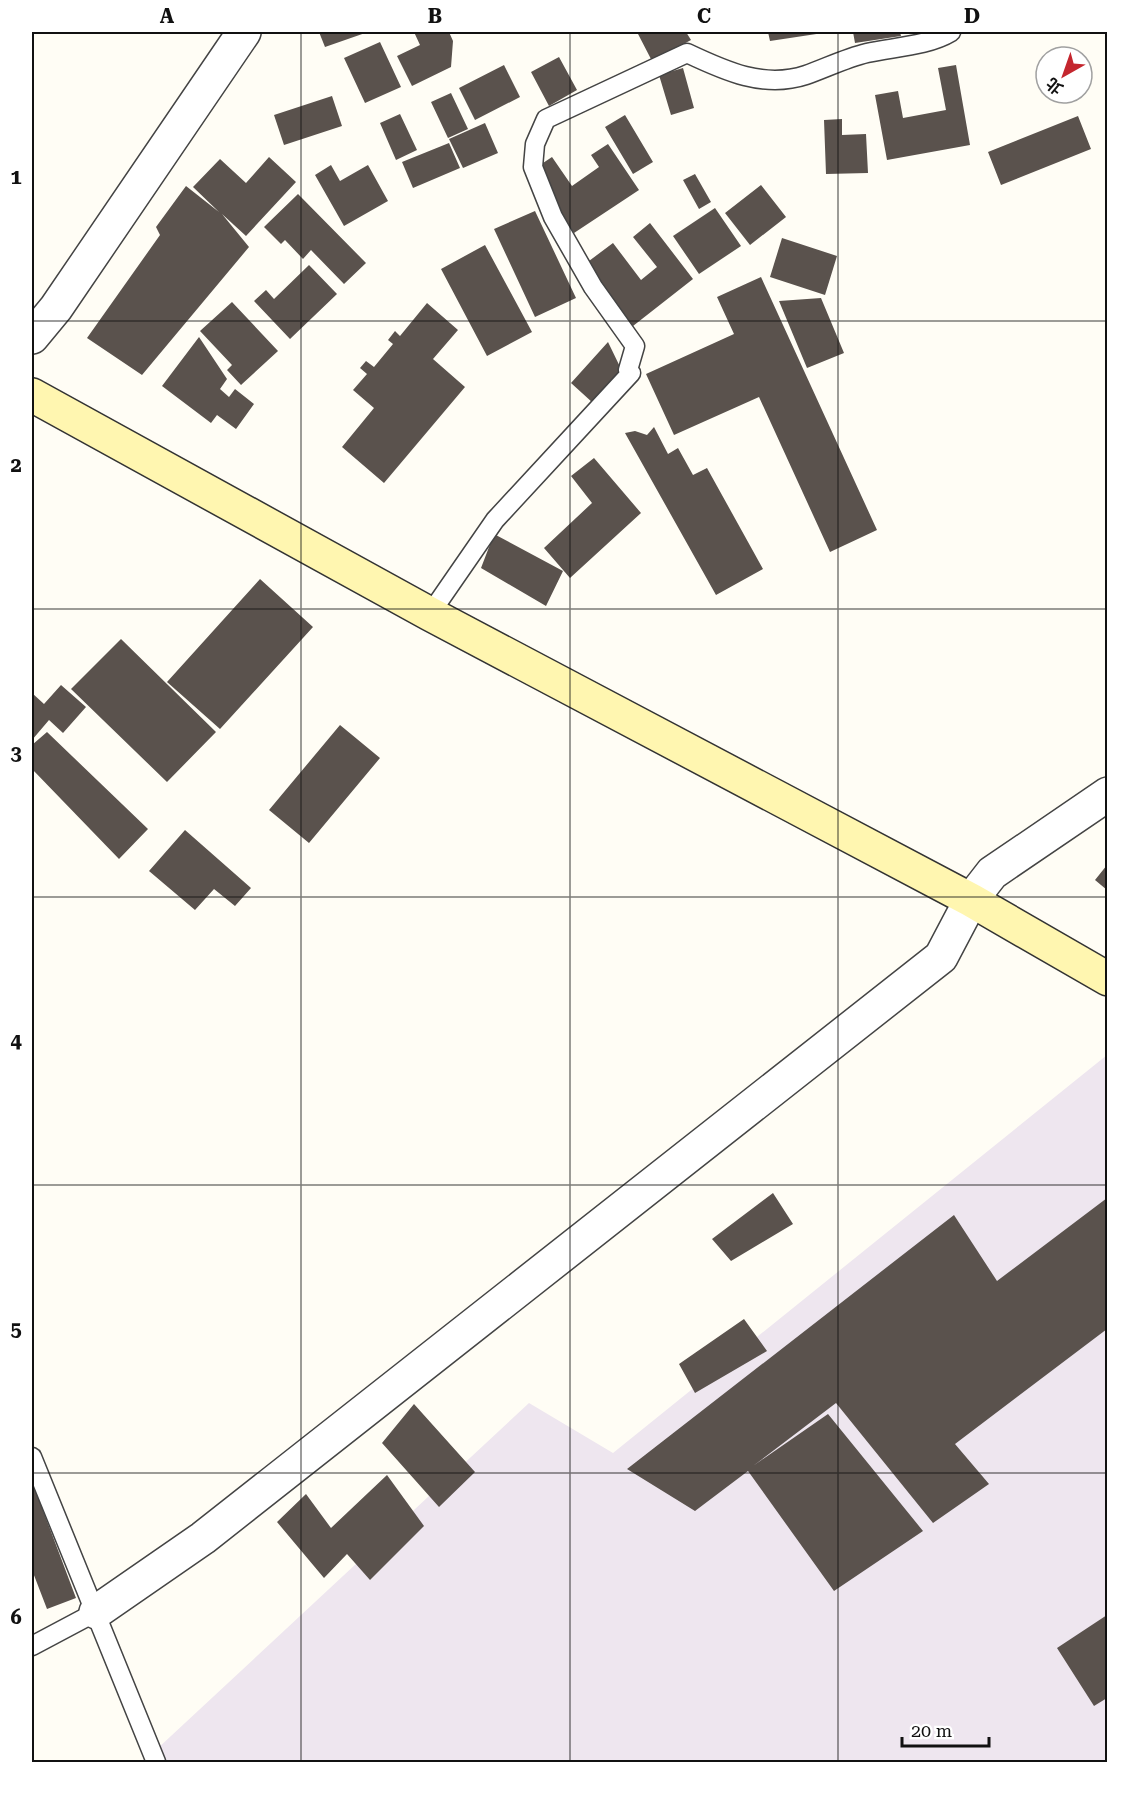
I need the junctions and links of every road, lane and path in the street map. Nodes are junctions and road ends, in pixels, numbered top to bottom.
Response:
1 (244, 32) edge
2 (951, 32) edge
3 (32, 337) edge
4 (32, 395) edge
5 (430, 614) junction
6 (1107, 794) edge
7 (971, 900) junction
8 (1107, 979) edge
9 (32, 1457) edge
10 (96, 1612) junction
11 (32, 1646) edge
12 (156, 1762) edge

1 - 3 street
2 - 5 lane
4 - 5 main road
5 - 7 main road
6 - 7 street
7 - 8 main road
7 - 10 street
9 - 10 lane
10 - 11 lane
10 - 12 lane

